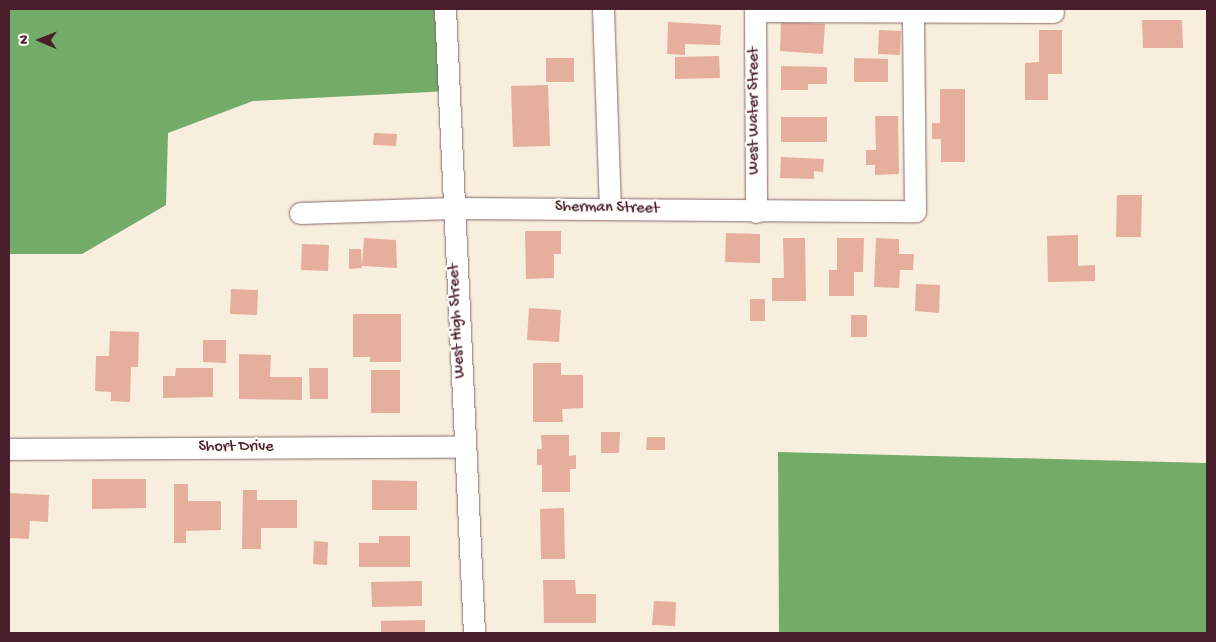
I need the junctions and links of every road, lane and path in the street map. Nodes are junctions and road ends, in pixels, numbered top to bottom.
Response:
1 (445, 9) edge
2 (603, 9) edge
3 (755, 10) edge
4 (913, 10) edge
5 (1053, 12) dead end
6 (453, 208) junction
7 (610, 208) junction
8 (756, 212) junction
9 (300, 213) dead end
10 (464, 447) junction
11 (9, 449) edge
12 (474, 633) edge

1 - 6 street, West High Street
2 - 7 street
3 - 4 street
3 - 8 street, West Water Street
4 - 5 street
4 - 8 street, Sherman Street
6 - 7 street, Sherman Street
6 - 9 street, Sherman Street
6 - 10 street, West High Street
7 - 8 street, Sherman Street
10 - 11 street, Short Drive
10 - 12 street, West High Street

